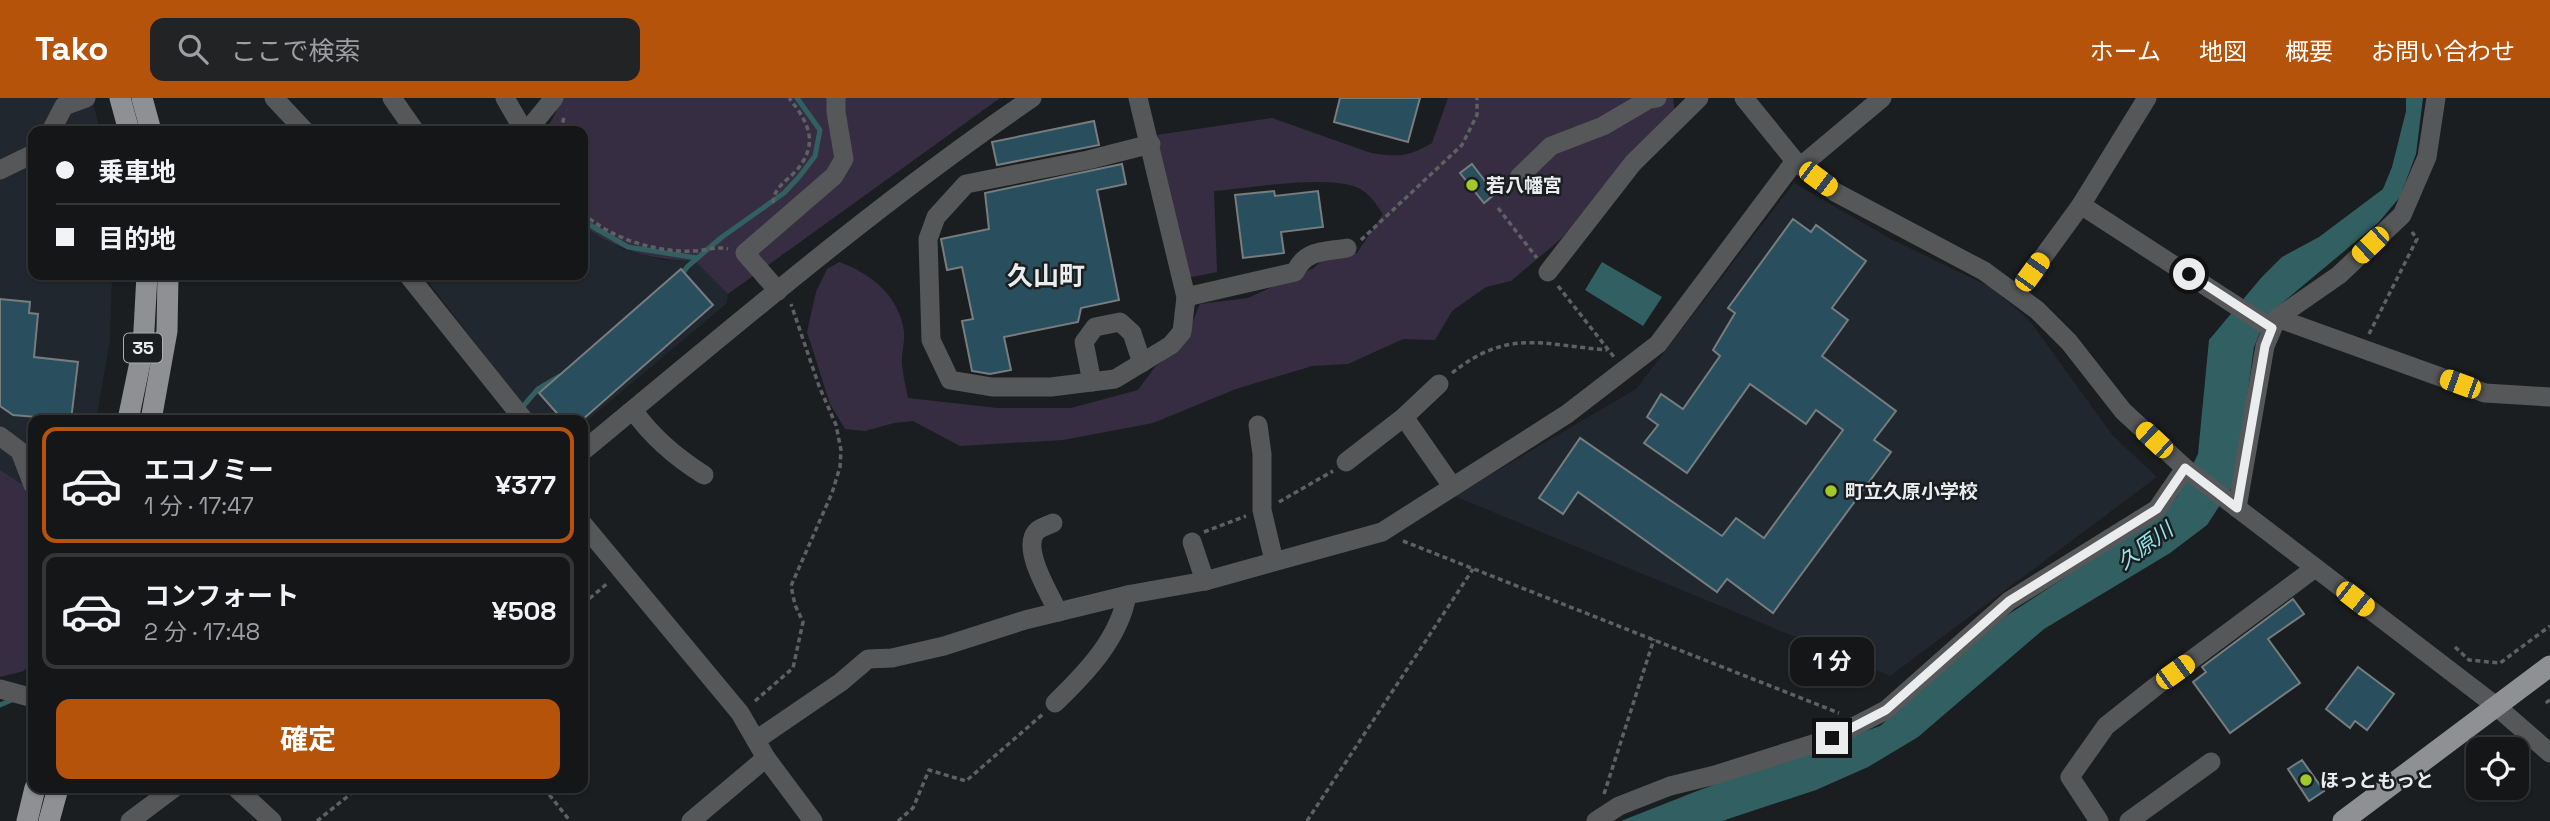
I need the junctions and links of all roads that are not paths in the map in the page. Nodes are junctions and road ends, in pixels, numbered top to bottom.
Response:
1 (86, 98) edge
2 (120, 98) edge
3 (142, 98) edge
4 (274, 98) edge
5 (392, 98) edge
6 (505, 98) edge
7 (554, 98) edge
8 (836, 98) edge
9 (1032, 98) edge
10 (1138, 98) edge
11 (1657, 98) edge
12 (1699, 98) edge
13 (1744, 98) edge
14 (1882, 98) edge
15 (2147, 98) edge
16 (2436, 98) edge
17 (62, 102) edge
18 (53, 126) edge
19 (128, 126) edge
20 (150, 126) edge
21 (300, 126) edge
22 (412, 126) edge
23 (523, 126) edge
24 (530, 126) edge
25 (1151, 144) junction
26 (28, 156) edge
27 (1798, 164) junction
28 (0, 170) edge
29 (1519, 177) dead end
30 (2081, 205) junction
31 (1347, 248) road end
32 (1548, 272) road end
33 (146, 280) edge
34 (168, 280) edge
35 (412, 280) edge
36 (781, 288) junction
37 (2016, 294) junction
38 (1186, 297) junction
39 (2275, 323) junction
40 (1142, 363) junction
41 (1092, 382) junction
42 (1439, 384) road end
43 (2550, 397) edge
44 (633, 410) junction
45 (129, 415) edge
46 (152, 415) edge
47 (520, 415) edge
48 (1405, 417) junction
49 (1258, 425) dead end
50 (0, 436) edge
51 (588, 447) edge
52 (1346, 462) dead end
53 (2186, 469) junction
54 (28, 472) edge
55 (704, 475) dead end
56 (1451, 486) junction
57 (2232, 505) junction
58 (1054, 523) dead end
59 (588, 530) edge
60 (1192, 542) dead end
61 (1274, 561) junction
62 (2315, 568) junction
63 (1205, 581) junction
64 (1128, 595) junction
65 (1058, 612) junction
66 (2550, 666) edge
67 (0, 690) edge
68 (28, 697) edge
69 (1055, 703) road end
70 (2496, 706) junction
71 (761, 749) junction
72 (2550, 753) edge
73 (2211, 762) dead end
74 (35, 793) edge
75 (57, 793) edge
76 (167, 793) edge
77 (241, 793) edge
78 (27, 821) edge
79 (50, 821) edge
80 (130, 821) edge
81 (272, 821) edge
82 (691, 821) edge
83 (813, 821) edge
84 (1596, 821) edge
85 (2099, 821) edge
86 (2129, 821) edge
87 (2343, 821) edge

1 - 17 street
2 - 19 main road
3 - 20 main road
4 - 21 street
5 - 22 street
6 - 23 street
7 - 24 street
8 - 36 street
9 - 36 street
10 - 25 street
11 - 29 street
12 - 32 street
13 - 27 street
14 - 27 street
15 - 30 street
16 - 39 street
17 - 18 street
25 - 38 street
25 - 41 street
26 - 28 street
27 - 37 street
27 - 56 street
30 - 37 street
30 - 39 street
31 - 38 street
33 - 45 main road, 35
34 - 46 main road, 35
35 - 47 street
36 - 44 street
37 - 53 street
38 - 40 street
39 - 43 street
39 - 57 street
40 - 41 street
40 - 41 street
42 - 48 street
44 - 51 street
44 - 55 street
48 - 52 street
48 - 56 street
49 - 61 street
50 - 54 street
53 - 57 street
53 - 84 street
56 - 61 street
57 - 62 street
58 - 65 street
59 - 71 street
60 - 63 street
61 - 63 street
62 - 70 street
62 - 85 street
63 - 64 street
64 - 65 street
64 - 69 street
65 - 71 street
66 - 70 main road
67 - 68 street
70 - 72 street
70 - 87 main road
71 - 82 street
71 - 83 street
73 - 86 street
74 - 78 main road
75 - 79 main road
76 - 80 street
77 - 81 street

